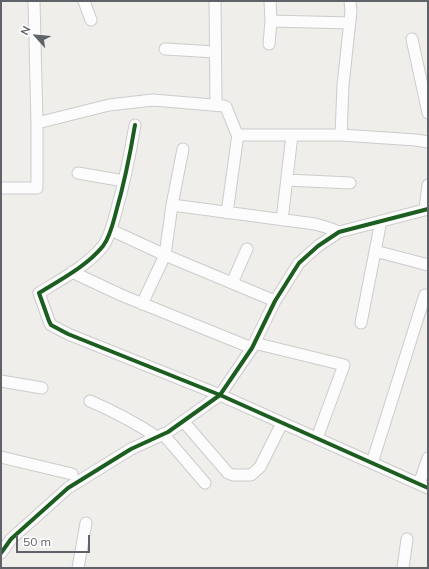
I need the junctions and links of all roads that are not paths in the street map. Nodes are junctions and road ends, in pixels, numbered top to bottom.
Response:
1 (34, 1) edge
2 (84, 1) edge
3 (215, 1) edge
4 (270, 1) edge
5 (350, 1) edge
6 (91, 20) dead end
7 (271, 21) junction
8 (350, 23) junction
9 (412, 40) dead end
10 (269, 44) dead end
11 (165, 49) dead end
12 (215, 52) junction
13 (216, 104) junction
14 (428, 114) edge
15 (37, 123) junction
16 (135, 125) dead end
17 (238, 134) junction
18 (292, 135) junction
19 (341, 135) junction
20 (428, 142) edge
21 (183, 149) dead end
22 (78, 173) dead end
23 (287, 180) junction
24 (124, 181) junction
25 (350, 184) dead end
26 (428, 185) edge
27 (1, 188) edge
28 (172, 205) junction
29 (427, 209) edge
30 (227, 213) junction
31 (282, 220) junction
32 (381, 221) junction
33 (111, 230) junction
34 (339, 232) junction
35 (247, 249) dead end
36 (375, 251) junction
37 (165, 255) junction
38 (428, 265) edge
39 (72, 272) junction
40 (232, 283) junction
41 (425, 295) dead end
42 (275, 301) junction
43 (142, 304) junction
44 (361, 323) dead end
45 (253, 346) junction
46 (1, 381) edge
47 (42, 388) dead end
48 (220, 395) junction
49 (90, 401) dead end
50 (183, 422) junction
51 (282, 423) junction
52 (160, 436) junction
53 (317, 438) junction
54 (1, 457) edge
55 (428, 458) edge
56 (372, 463) junction
57 (72, 474) dead end
58 (205, 483) dead end
59 (424, 486) edge
60 (86, 523) dead end
61 (407, 539) dead end
62 (1, 553) edge
63 (78, 568) edge
64 (403, 568) edge

1 - 15 street
2 - 6 street
3 - 12 street
4 - 7 street
5 - 8 street
7 - 8 street
7 - 10 street
8 - 19 street
9 - 14 street
11 - 12 street
12 - 13 street
13 - 15 street
13 - 17 street
15 - 27 street
16 - 24 street
17 - 18 street
17 - 30 street
18 - 19 street
18 - 23 street
19 - 20 street
21 - 28 street
22 - 24 street
23 - 25 street
23 - 31 street
24 - 33 street
26 - 29 street
28 - 30 street
28 - 37 street
29 - 32 street
30 - 31 street
31 - 34 street
32 - 34 street
32 - 36 street
33 - 37 street
33 - 39 street
34 - 42 street
35 - 40 street
36 - 38 street
36 - 44 street
37 - 40 street
37 - 43 street
39 - 43 street
39 - 48 street
40 - 42 street
41 - 56 street
42 - 45 street
43 - 45 street
45 - 48 street
45 - 53 street
46 - 47 street
48 - 50 street
48 - 51 street
49 - 52 street
50 - 51 street
50 - 52 street
51 - 53 street
52 - 58 street
52 - 62 street
53 - 56 street
54 - 57 street
55 - 59 street
56 - 59 street
60 - 63 street
61 - 64 street

